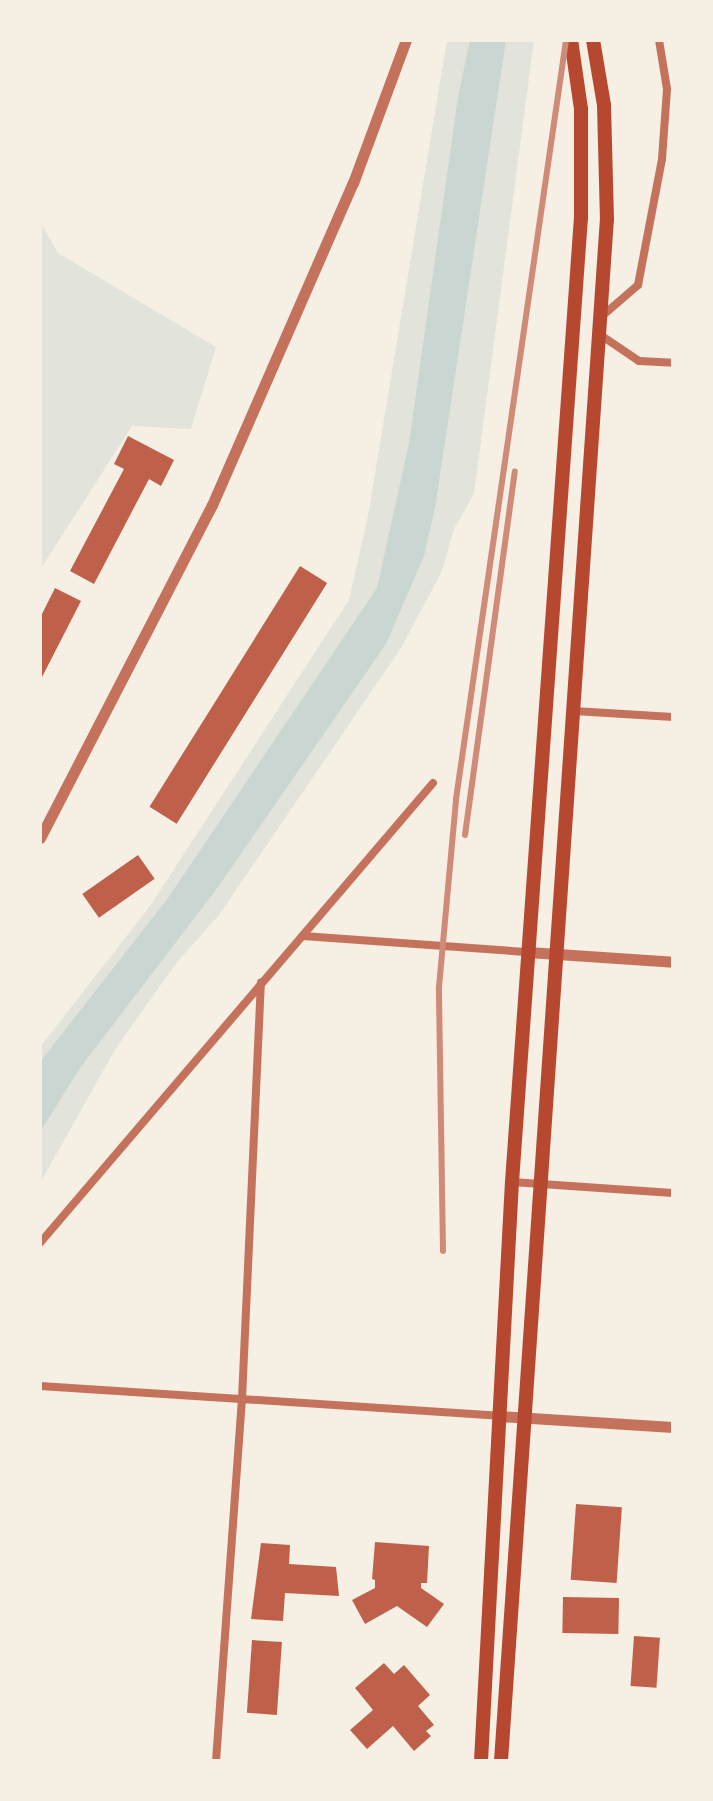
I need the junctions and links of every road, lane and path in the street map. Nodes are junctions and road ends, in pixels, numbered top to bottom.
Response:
1 (406, 40) edge
2 (571, 40) edge
3 (593, 40) edge
4 (659, 40) edge
5 (600, 317) junction
6 (599, 334) junction
7 (673, 363) edge
8 (574, 711) junction
9 (673, 717) edge
10 (433, 783) dead end
11 (40, 838) edge
12 (303, 936) junction
13 (528, 952) junction
14 (556, 954) junction
15 (673, 962) edge
16 (261, 982) junction
17 (512, 1182) junction
18 (538, 1184) junction
19 (673, 1193) edge
20 (40, 1243) edge
21 (40, 1386) edge
22 (242, 1399) junction
23 (499, 1416) junction
24 (523, 1418) junction
25 (673, 1427) edge
26 (216, 1761) edge
27 (481, 1761) edge
28 (501, 1761) edge

1 - 11 street
2 - 13 main road
3 - 5 main road
4 - 5 street
5 - 6 main road
6 - 7 street
6 - 8 main road
8 - 9 street
8 - 14 main road
10 - 12 street
12 - 13 street
12 - 16 street
13 - 14 street
13 - 17 main road
14 - 15 street
14 - 18 main road
16 - 20 street
16 - 22 street
17 - 18 street
17 - 23 main road
18 - 19 street
18 - 24 main road
21 - 22 street
22 - 23 street
22 - 26 street
23 - 24 street
23 - 27 main road
24 - 25 street
24 - 28 main road

